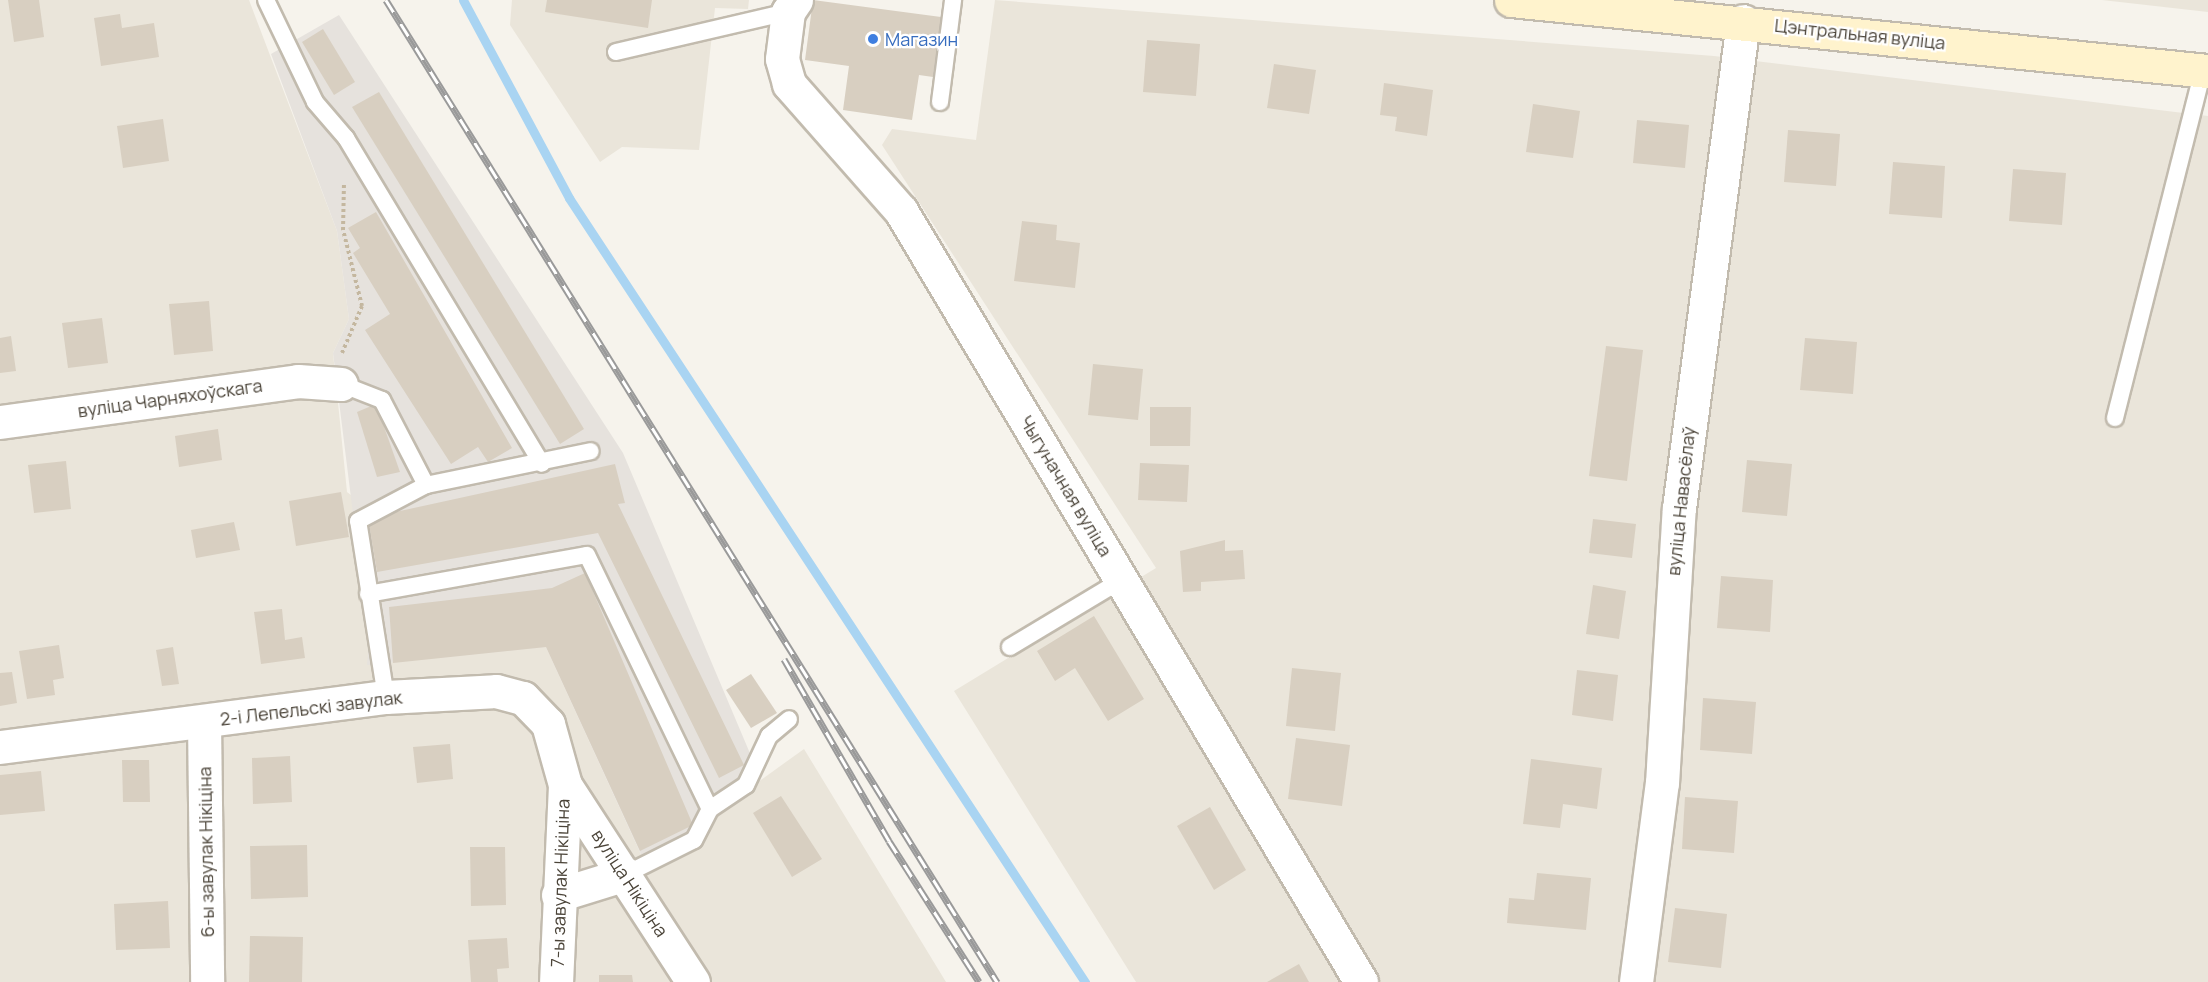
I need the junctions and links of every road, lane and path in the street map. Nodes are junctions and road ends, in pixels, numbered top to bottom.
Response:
1 (266, 0) edge
2 (953, 0) edge
3 (1511, 0) edge
4 (792, 6) edge
5 (1743, 21) junction
6 (616, 52) dead end
7 (2206, 65) edge
8 (940, 102) dead end
9 (346, 138) junction
10 (340, 384) junction
11 (2115, 418) dead end
12 (0, 422) edge
13 (591, 451) dead end
14 (542, 464) junction
15 (426, 484) junction
16 (1123, 579) junction
17 (368, 594) junction
18 (1010, 647) dead end
19 (386, 697) junction
20 (789, 719) dead end
21 (204, 721) junction
22 (0, 747) edge
23 (565, 785) junction
24 (710, 808) junction
25 (626, 874) junction
26 (558, 895) junction
27 (207, 982) edge
28 (556, 982) edge
29 (693, 982) edge
30 (1361, 982) edge
31 (1636, 982) edge

1 - 9 lane
2 - 8 lane
3 - 5 street, Цэнтральная вуліца
4 - 6 lane
4 - 16 street, Чыгуначная вуліца
5 - 7 street, Цэнтральная вуліца
5 - 31 street, вуліца Навасёлаў
7 - 11 lane
9 - 10 path
9 - 14 lane
10 - 12 street, вуліца Чарняхоўскага
10 - 15 lane
13 - 14 lane
14 - 15 lane
15 - 17 lane
16 - 18 lane
16 - 30 street, Чыгуначная вуліца
17 - 19 lane
17 - 24 lane
19 - 21 street, 2-і Лепельскі завулак
19 - 23 street, 2-і Лепельскі завулак
20 - 24 lane
21 - 22 street, 2-і Лепельскі завулак
21 - 27 street, 6-ы завулак Нікіціна
23 - 25 street, вуліца Нікіціна
23 - 26 street, 7-ы завулак Нікіціна
24 - 25 lane
25 - 26 street
25 - 29 street, вуліца Нікіціна
26 - 28 street, 7-ы завулак Нікіціна

